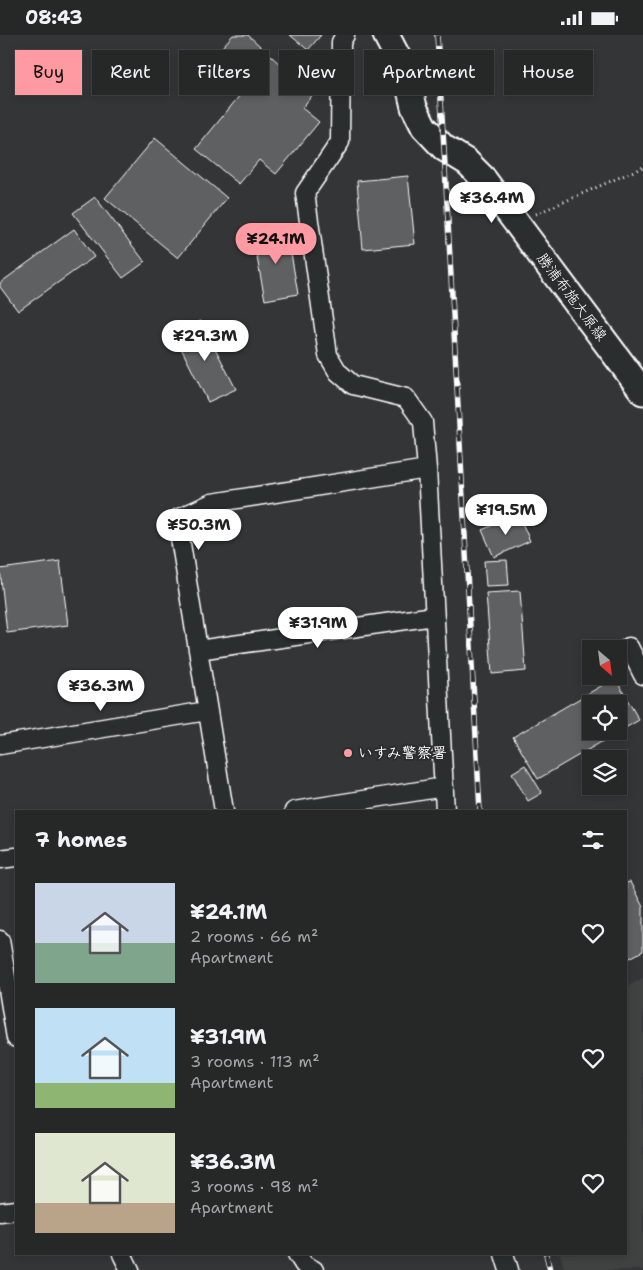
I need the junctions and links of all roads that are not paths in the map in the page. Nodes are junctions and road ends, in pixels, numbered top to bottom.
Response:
1 (345, 35) edge
2 (386, 35) edge
3 (643, 392) edge
4 (427, 469) junction
5 (434, 616) junction
6 (628, 647) dead end
7 (198, 650) junction
8 (643, 675) edge
9 (208, 711) junction
10 (0, 745) edge
11 (444, 787) junction
12 (330, 808) edge
13 (224, 810) edge
14 (306, 810) edge
15 (445, 810) edge
16 (15, 857) edge
17 (0, 859) edge
18 (0, 940) edge
19 (15, 1032) edge
20 (15, 1209) edge
21 (0, 1212) edge
22 (122, 1255) edge
23 (298, 1255) edge
24 (504, 1255) edge
25 (130, 1270) edge
26 (314, 1270) edge
27 (509, 1270) edge

1 - 4 street
2 - 3 main road, 勝浦布施大原線
4 - 5 street
4 - 7 street
5 - 7 street
5 - 11 street
6 - 8 street
7 - 9 street
9 - 10 street
9 - 13 street
11 - 12 street
11 - 15 street
12 - 14 street
16 - 17 street
18 - 19 street
20 - 21 street
22 - 25 street
23 - 26 street
24 - 27 street

